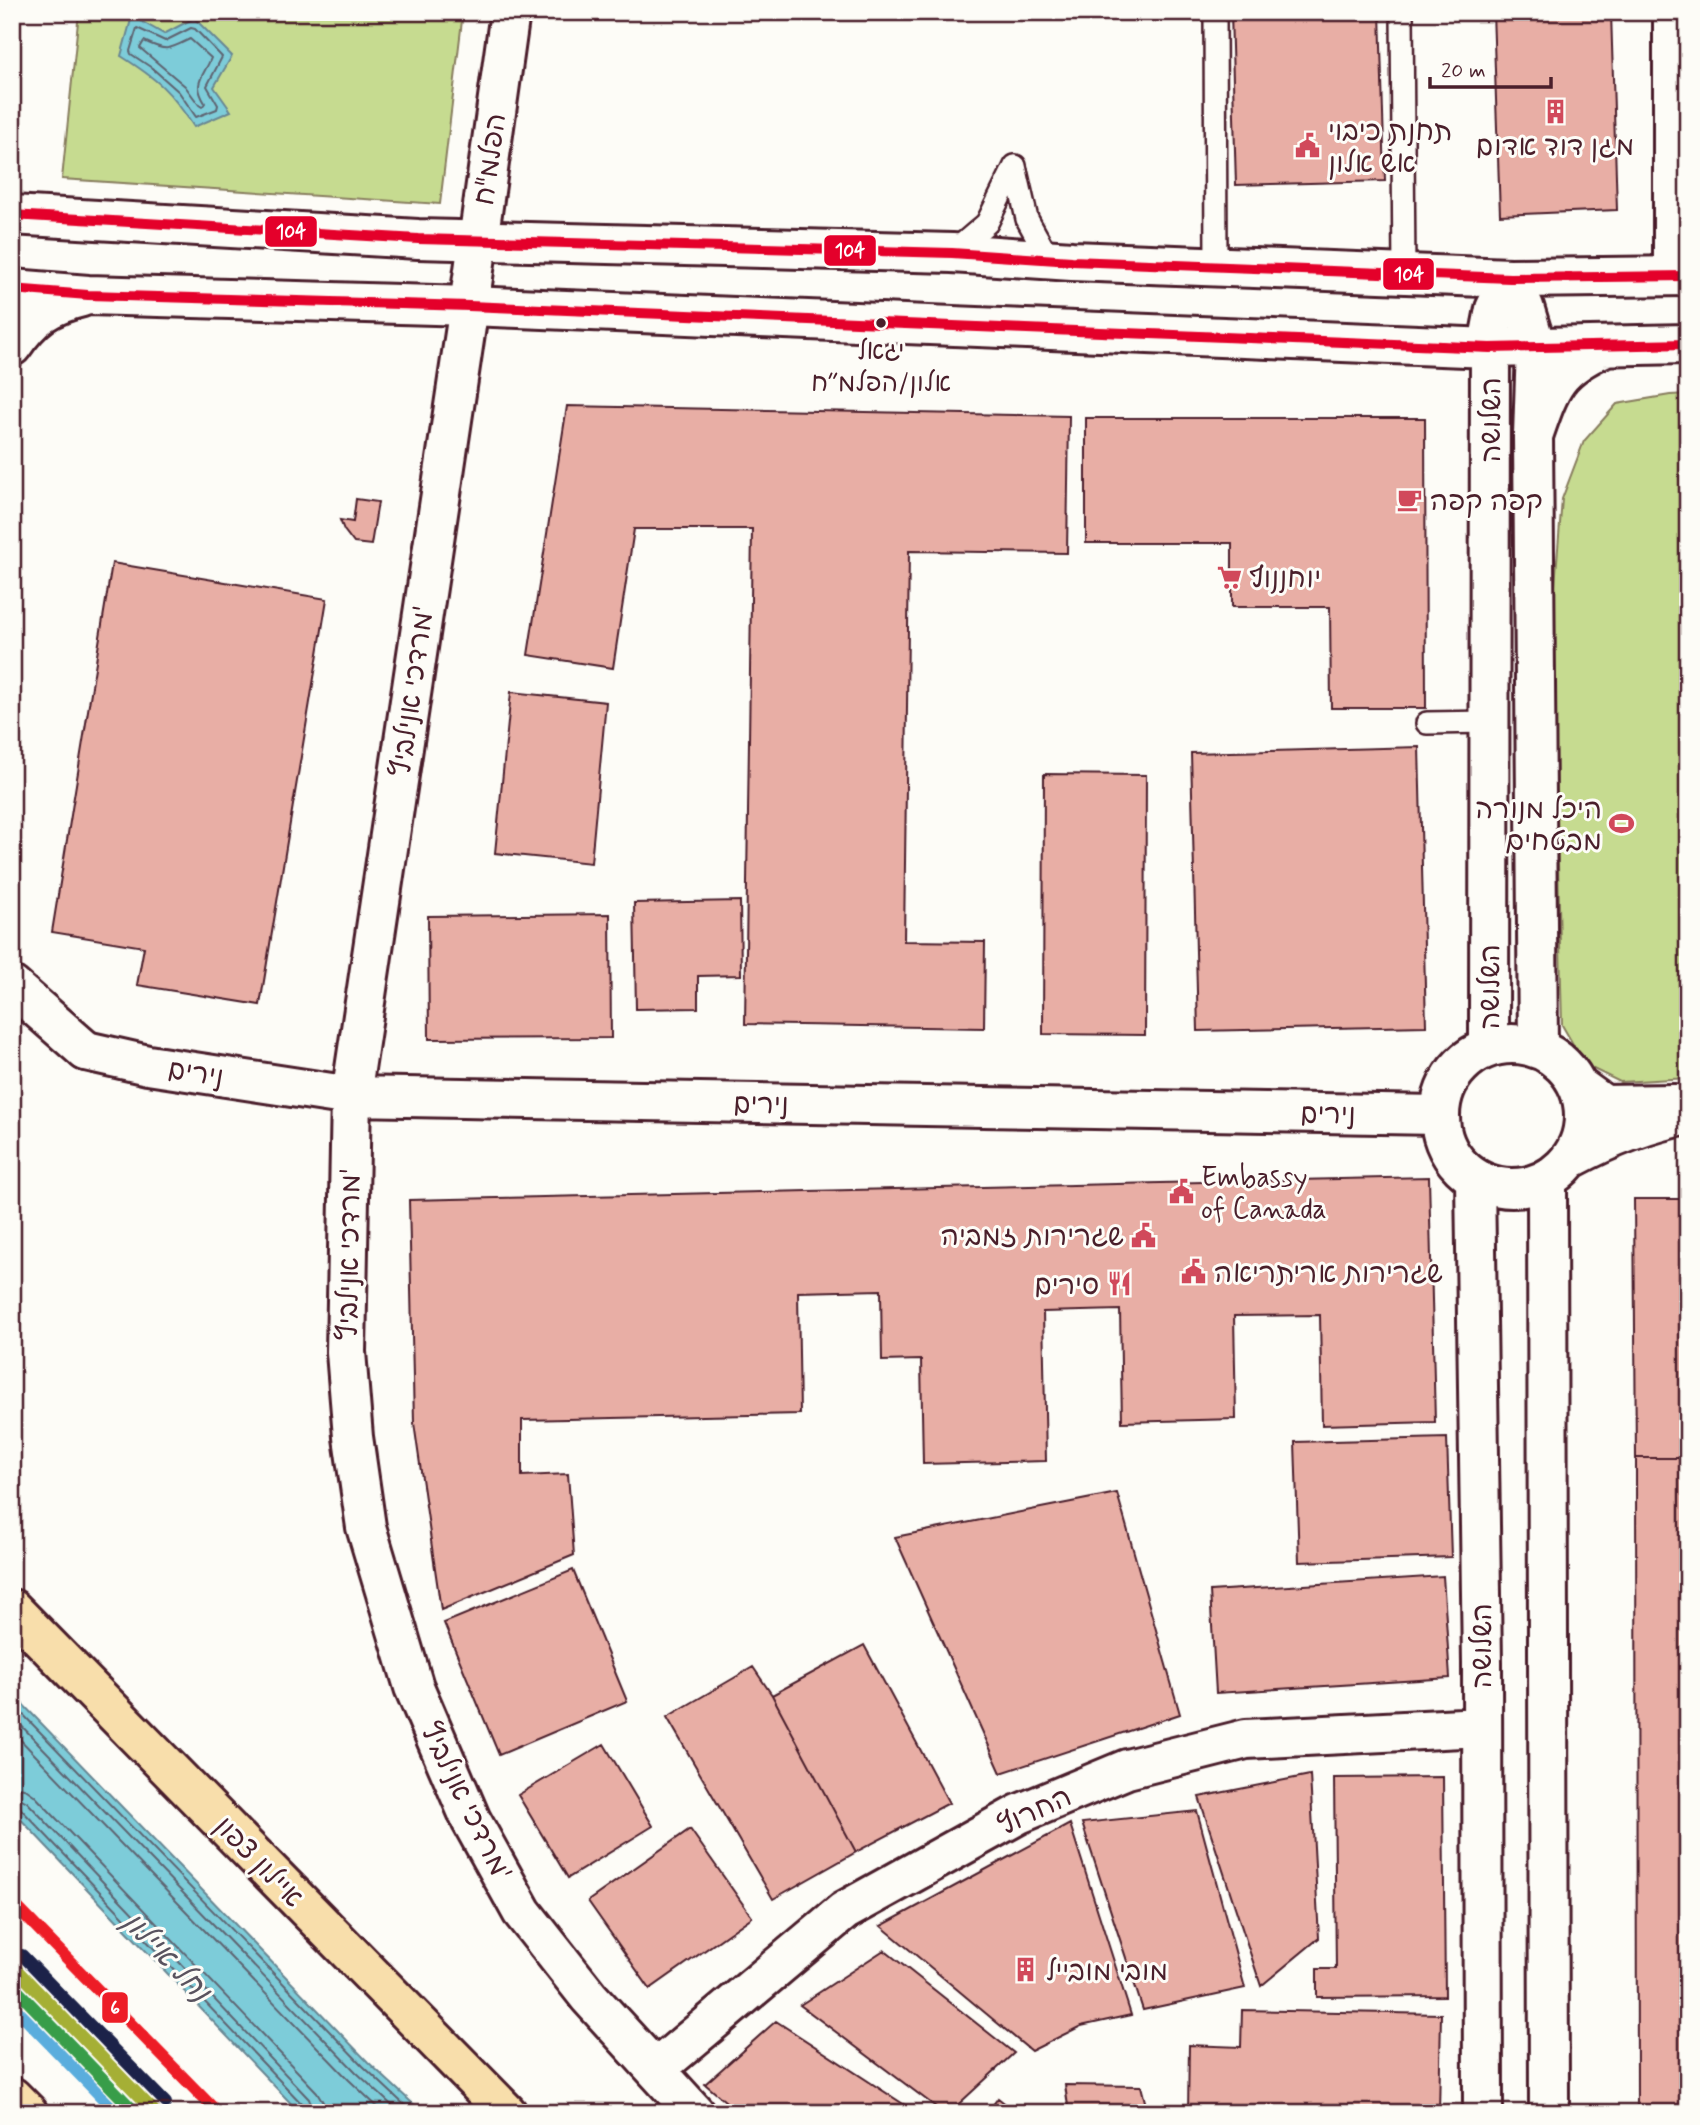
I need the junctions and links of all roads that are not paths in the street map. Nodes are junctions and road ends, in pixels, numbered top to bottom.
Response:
1 (510, 12) edge
2 (1215, 12) edge
3 (1402, 12) edge
4 (1673, 12) edge
5 (12, 215) edge
6 (477, 241) junction
7 (952, 253) junction
8 (1049, 259) junction
9 (1216, 267) junction
10 (1404, 274) junction
11 (1680, 276) edge
12 (1510, 278) junction
13 (12, 289) edge
14 (88, 295) junction
15 (469, 306) junction
16 (1688, 344) edge
17 (12, 346) edge
18 (1607, 346) junction
19 (1536, 347) junction
20 (1490, 348) junction
21 (1533, 436) junction
22 (1490, 722) junction
23 (1427, 723) dead end
24 (12, 986) edge
25 (12, 1020) edge
26 (1489, 1047) junction
27 (1538, 1048) junction
28 (86, 1051) junction
29 (1579, 1087) junction
30 (351, 1096) junction
31 (1688, 1103) edge
32 (1439, 1115) junction
33 (1688, 1115) edge
34 (1559, 1169) junction
35 (1475, 1179) junction
36 (12, 1609) edge
37 (1481, 1727) junction
38 (656, 2068) junction
39 (12, 2097) edge
40 (28, 2113) edge
41 (507, 2113) edge
42 (695, 2113) edge
43 (1483, 2113) edge
44 (1549, 2113) edge

1 - 6 street, הפלמ"ח
2 - 9 lane
3 - 10 lane
4 - 11 street
5 - 6 street
6 - 7 street
6 - 15 street, הפלמ"ח
7 - 8 street
7 - 8 lane
8 - 9 street
9 - 10 street
10 - 12 street
11 - 12 street
12 - 19 street, השלושה
12 - 20 street, השלושה
13 - 14 street
14 - 15 street
14 - 17 street
15 - 20 street
15 - 30 street, מרדכי אנילביץ'
16 - 18 street
18 - 19 street
18 - 21 street
19 - 20 street
19 - 21 street, השלושה
20 - 22 street, השלושה
21 - 27 street, השלושה
22 - 23 lane
22 - 26 street, השלושה
24 - 28 street
25 - 28 street, נירים
26 - 27 street
26 - 32 street
27 - 29 street
28 - 30 street, נירים
29 - 31 street
29 - 34 street
30 - 32 street, נירים
30 - 38 street, מרדכי אנילביץ'
32 - 35 street
33 - 34 street
34 - 35 street
34 - 44 street
35 - 37 street, השלושה
36 - 41 highway, איילון צפון
37 - 38 street, החרוץ
37 - 43 street, השלושה
38 - 42 street, מרדכי אנילביץ'
39 - 40 highway

